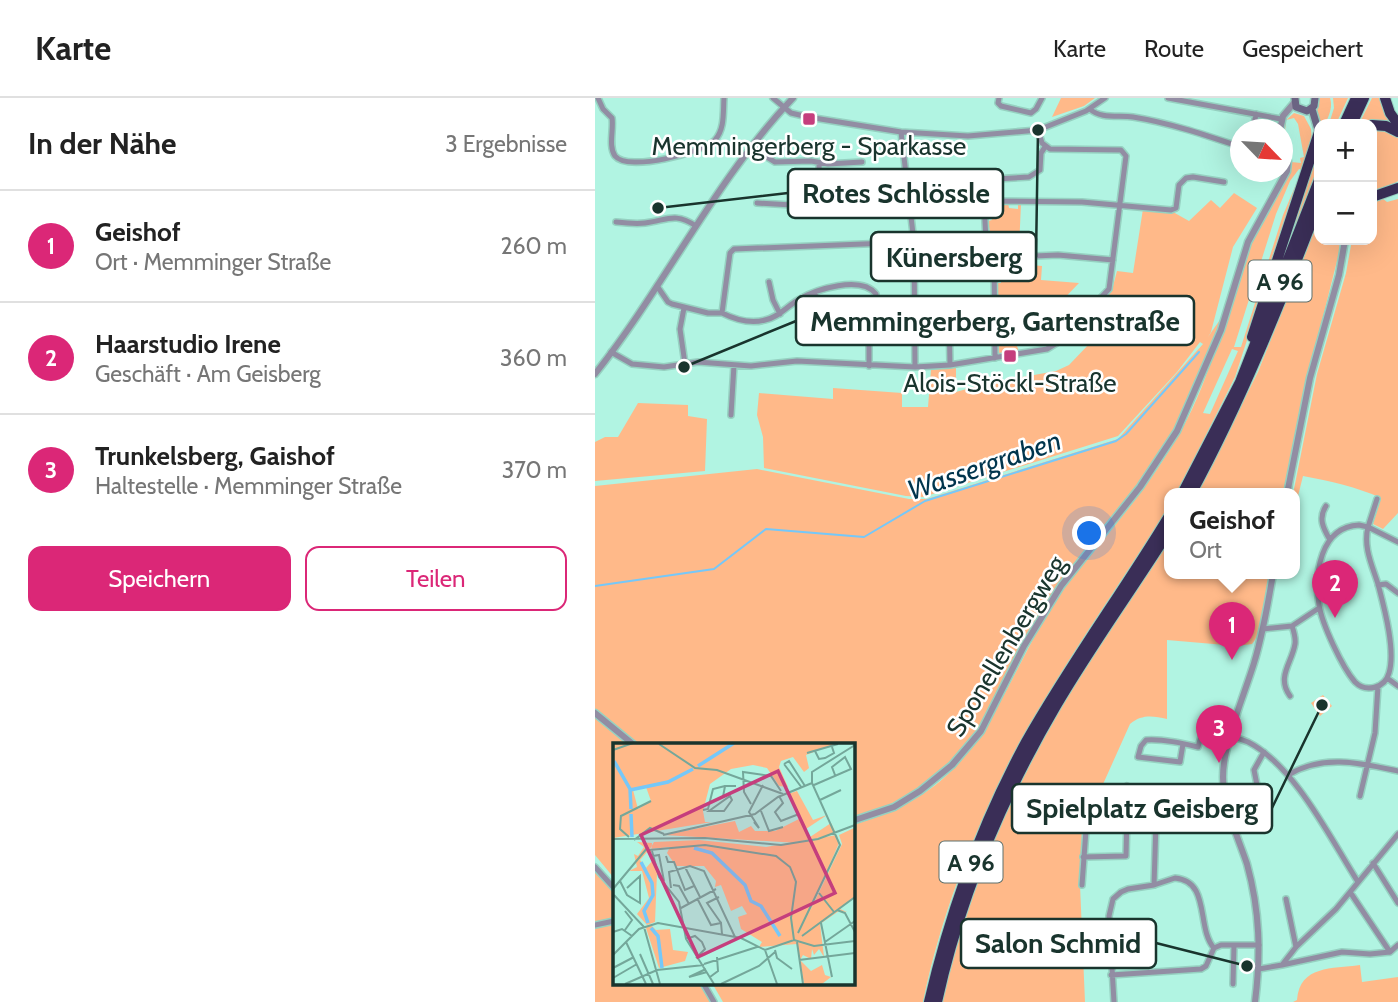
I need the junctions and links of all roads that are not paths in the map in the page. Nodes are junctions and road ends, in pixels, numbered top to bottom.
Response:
1 (598, 98) edge
2 (724, 98) edge
3 (773, 98) edge
4 (793, 98) edge
5 (999, 98) edge
6 (1042, 98) edge
7 (1105, 98) edge
8 (1168, 98) edge
9 (1315, 98) edge
10 (1356, 98) edge
11 (1364, 98) edge
12 (1385, 98) edge
13 (1296, 103) edge
14 (784, 107) junction
15 (1090, 109) junction
16 (1309, 110) junction
17 (1256, 114) junction
18 (1283, 116) junction
19 (1255, 119) edge
20 (1282, 119) edge
21 (1346, 119) edge
22 (1354, 119) edge
23 (1314, 121) edge
24 (1398, 124) edge
25 (1377, 125) edge
26 (1038, 130) junction
27 (901, 132) junction
28 (1398, 132) edge
29 (1230, 144) edge
30 (1045, 147) junction
31 (1314, 147) edge
32 (752, 148) junction
33 (862, 162) dead end
34 (819, 163) junction
35 (1224, 182) dead end
36 (1282, 182) edge
37 (1318, 182) edge
38 (907, 184) junction
39 (1398, 188) edge
40 (1377, 195) edge
41 (757, 203) dead end
42 (1121, 204) junction
43 (1314, 216) edge
44 (616, 222) dead end
45 (696, 226) junction
46 (914, 242) junction
47 (1344, 245) edge
48 (991, 256) junction
49 (1113, 260) junction
50 (915, 261) junction
51 (769, 282) dead end
52 (656, 286) junction
53 (810, 294) junction
54 (684, 308) junction
55 (915, 312) junction
56 (722, 313) junction
57 (780, 314) junction
58 (821, 321) dead end
59 (611, 352) junction
60 (995, 358) junction
61 (685, 364) junction
62 (734, 365) junction
63 (950, 365) junction
64 (869, 366) junction
65 (915, 367) junction
66 (595, 374) edge
67 (1240, 382) junction
68 (731, 415) dead end
69 (1185, 488) edge
70 (1194, 488) edge
71 (1288, 488) edge
72 (1377, 499) dead end
73 (1326, 506) dead end
74 (1164, 524) edge
75 (1368, 527) junction
76 (1164, 539) edge
77 (1330, 540) junction
78 (1398, 542) edge
79 (1272, 579) edge
80 (1378, 585) junction
81 (1398, 593) edge
82 (1319, 608) junction
83 (1292, 626) junction
84 (1263, 629) junction
85 (1388, 638) junction
86 (1398, 639) edge
87 (1387, 678) junction
88 (1378, 686) junction
89 (1398, 686) edge
90 (1290, 696) dead end
91 (595, 713) edge
92 (1231, 736) junction
93 (632, 743) edge
94 (1183, 744) junction
95 (1264, 752) junction
96 (1367, 765) junction
97 (1398, 771) edge
98 (1288, 775) junction
99 (1127, 786) dead end
100 (1150, 787) dead end
101 (1173, 788) dead end
102 (1360, 796) dead end
103 (1260, 800) dead end
104 (1228, 807) junction
105 (1116, 812) junction
106 (1127, 816) junction
107 (854, 820) edge
108 (1172, 821) junction
109 (1153, 823) junction
110 (1398, 834) edge
111 (1083, 857) junction
112 (1373, 863) junction
113 (595, 867) edge
114 (1359, 882) junction
115 (1154, 885) junction
116 (1082, 886) dead end
117 (613, 887) edge
118 (1350, 892) junction
119 (1286, 900) dead end
120 (1398, 903) edge
121 (613, 920) edge
122 (595, 925) edge
123 (1234, 945) junction
124 (1260, 945) junction
125 (1398, 945) edge
126 (1296, 947) junction
127 (1214, 948) junction
128 (1390, 953) junction
129 (1282, 965) junction
130 (1259, 969) junction
131 (1111, 975) junction
132 (704, 984) edge
133 (1233, 984) dead end
134 (714, 1002) edge
135 (929, 1002) edge
136 (937, 1002) edge
137 (1114, 1002) edge
138 (1255, 1002) edge

1 - 2 street
3 - 14 street
4 - 14 street
5 - 6 street
7 - 15 street
8 - 17 street
9 - 16 main road
10 - 21 highway
11 - 22 highway
12 - 24 highway
13 - 16 main road
13 - 18 street
14 - 27 street
14 - 32 street
15 - 26 street
15 - 29 street
16 - 23 main road
17 - 18 street
17 - 19 street
18 - 20 street
25 - 28 highway
26 - 27 street
26 - 30 street
27 - 38 street
30 - 38 street
30 - 42 street
31 - 67 highway, A 96
32 - 34 street
32 - 45 street
33 - 34 street
34 - 41 street
35 - 42 street
36 - 107 street, Sponellenbergweg
37 - 67 highway, A 96
38 - 46 street
39 - 40 highway
42 - 48 street
42 - 49 street
43 - 70 highway, A 96
44 - 45 street
45 - 52 street
46 - 50 street
46 - 56 street
47 - 71 street
48 - 49 street
48 - 50 street
48 - 60 street
49 - 60 street
50 - 55 street
51 - 57 street
52 - 54 street
52 - 59 street
53 - 57 street
53 - 58 street
53 - 64 street
54 - 56 street
54 - 61 street
55 - 63 street
55 - 65 street
56 - 57 street
59 - 61 street
59 - 66 street
60 - 63 street
61 - 62 street
62 - 64 street
62 - 68 street
63 - 65 street
64 - 65 street
67 - 69 highway, A 96
72 - 75 street
73 - 77 street
74 - 135 highway, A 96
75 - 77 street
75 - 78 street
75 - 80 street
76 - 136 highway, A 96
77 - 82 street
79 - 84 street
80 - 81 street
80 - 85 street
82 - 83 street
82 - 88 street
83 - 84 street
83 - 90 street
84 - 92 street
85 - 86 street
85 - 87 street
87 - 88 street
87 - 89 street
88 - 96 street
91 - 93 street
92 - 94 street
92 - 95 street
92 - 104 street
94 - 94 street
95 - 98 street
95 - 103 street
96 - 97 street
96 - 98 street
96 - 102 street
98 - 114 street
99 - 105 street
100 - 109 street
101 - 108 street
104 - 108 street
104 - 124 street
105 - 106 street
105 - 111 street
106 - 109 street
106 - 111 street
108 - 109 street
109 - 115 street
110 - 112 street
111 - 116 street
112 - 114 street
112 - 120 street
113 - 117 street
114 - 118 street
115 - 127 street
115 - 131 street
118 - 126 street
118 - 128 street
119 - 126 street
121 - 122 street
123 - 124 street
123 - 127 street
123 - 133 street
124 - 130 street
125 - 128 street
126 - 129 street
127 - 131 street
128 - 129 street
129 - 130 street
130 - 138 street
131 - 137 street
132 - 134 street

